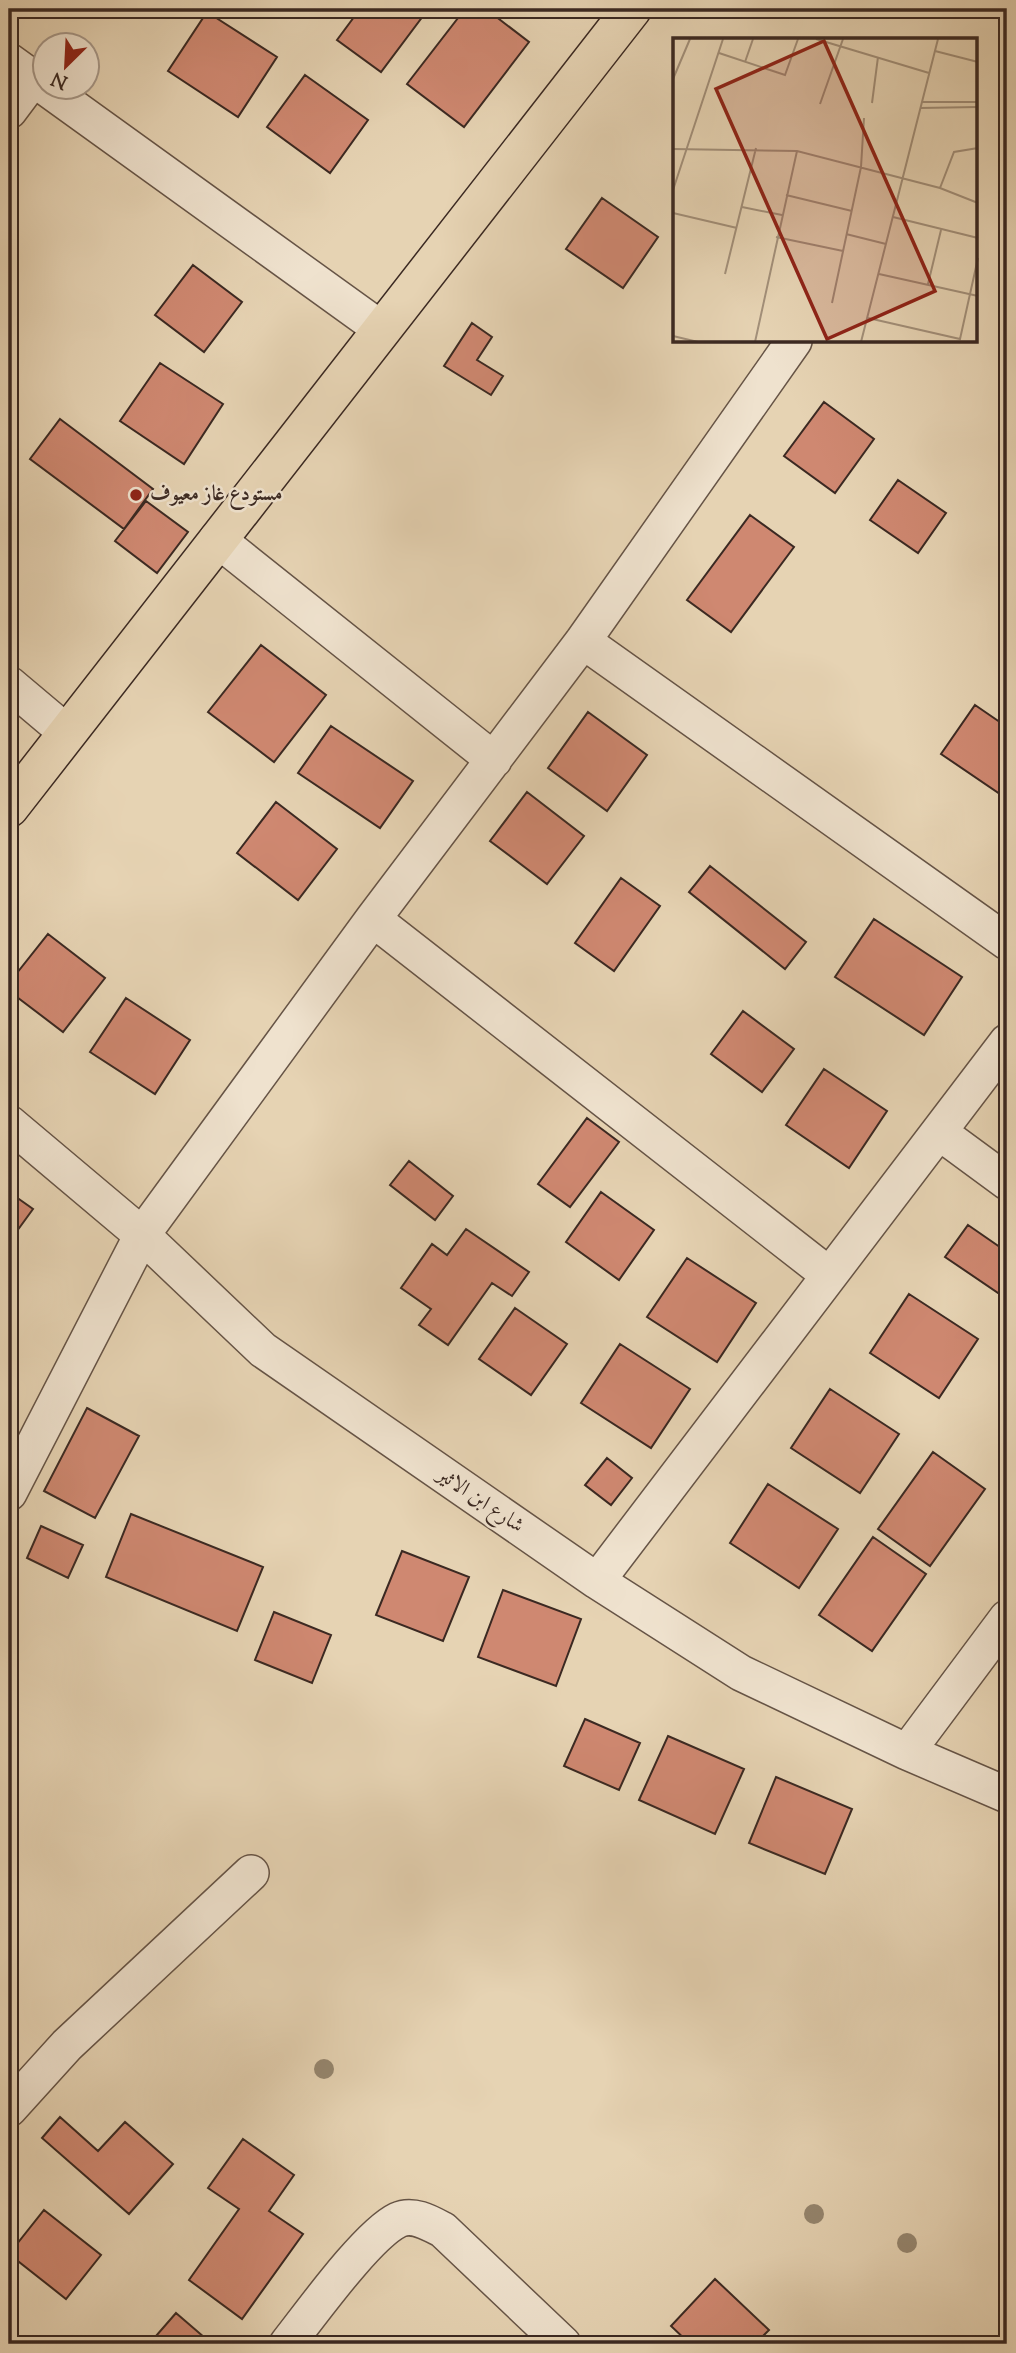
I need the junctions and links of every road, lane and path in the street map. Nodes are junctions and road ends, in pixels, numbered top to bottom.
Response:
1 (618, 13) edge
2 (21, 70) edge
3 (9, 111) edge
4 (381, 329) junction
5 (793, 343) edge
6 (217, 539) junction
7 (583, 642) junction
8 (9, 684) edge
9 (66, 732) junction
10 (494, 760) junction
11 (9, 808) edge
12 (373, 919) junction
13 (1007, 942) edge
14 (1007, 1042) edge
15 (9, 1123) edge
16 (939, 1132) junction
17 (1007, 1182) edge
18 (142, 1235) junction
19 (829, 1275) junction
20 (9, 1493) edge
21 (597, 1581) junction
22 (1007, 1618) edge
23 (906, 1752) junction
24 (1007, 1796) edge
25 (251, 1872) dead end
26 (9, 2109) edge
27 (287, 2344) edge
28 (563, 2344) edge

1 - 4 main road
2 - 3 street
2 - 4 street
4 - 6 main road
5 - 7 street
6 - 9 main road
6 - 10 street
7 - 10 street
7 - 13 street
8 - 9 street
9 - 11 main road
10 - 12 street
12 - 18 street
12 - 19 street
14 - 16 street
15 - 18 street, شارع ابن الاثير
16 - 17 street
16 - 19 street
18 - 20 street
18 - 21 street, شارع ابن الاثير
19 - 21 street
21 - 23 street, شارع ابن الاثير
22 - 23 street
23 - 24 street, شارع ابن الاثير
25 - 26 street
27 - 28 street

